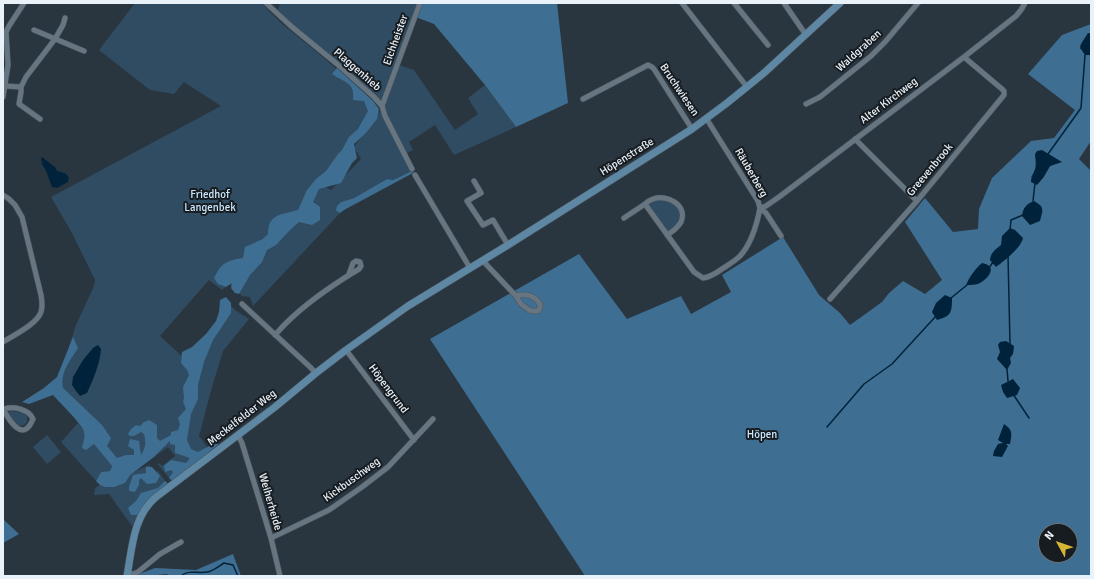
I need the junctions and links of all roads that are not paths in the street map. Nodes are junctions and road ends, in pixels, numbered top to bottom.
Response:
1 (24, 3) edge
2 (266, 3) edge
3 (420, 3) edge
4 (682, 3) edge
5 (734, 3) edge
6 (784, 3) edge
7 (840, 3) edge
8 (918, 3) edge
9 (1025, 3) edge
10 (65, 18) dead end
11 (34, 30) dead end
12 (806, 35) junction
13 (55, 39) junction
14 (768, 45) dead end
15 (5, 48) edge
16 (84, 51) dead end
17 (964, 57) junction
18 (5, 86) junction
19 (21, 86) junction
20 (747, 87) junction
21 (3, 97) edge
22 (583, 99) dead end
23 (806, 104) dead end
24 (382, 106) junction
25 (706, 118) junction
26 (40, 120) dead end
27 (692, 129) junction
28 (855, 140) junction
29 (474, 181) dead end
30 (3, 195) edge
31 (917, 201) junction
32 (644, 204) junction
33 (760, 208) junction
34 (624, 218) dead end
35 (667, 235) junction
36 (781, 236) dead end
37 (508, 245) junction
38 (483, 261) junction
39 (470, 268) junction
40 (349, 274) dead end
41 (516, 296) junction
42 (830, 299) dead end
43 (242, 304) dead end
44 (408, 306) joint
45 (275, 335) junction
46 (3, 342) edge
47 (346, 350) junction
48 (316, 373) junction
49 (3, 409) edge
50 (433, 420) dead end
51 (238, 435) junction
52 (414, 440) junction
53 (270, 538) junction
54 (181, 542) dead end
55 (127, 574) edge
56 (280, 576) edge

1 - 15 street
2 - 24 street, Plaggenhieb
3 - 24 street, Eichheister
4 - 20 street
5 - 14 street
6 - 12 street
7 - 12 main road, Höpenstraße
8 - 23 street, Waldgraben
9 - 17 street, Alter Kirchweg
10 - 13 street
11 - 13 street
12 - 20 main road, Höpenstraße
13 - 16 street
13 - 19 street
15 - 18 street
17 - 28 street, Alter Kirchweg
17 - 31 street, Greevenbrook
18 - 19 street
18 - 21 street
19 - 26 street
20 - 25 main road, Höpenstraße
22 - 27 street, Bruchwiesen
24 - 39 street, Plaggenhieb
25 - 27 main road, Höpenstraße
25 - 33 street, Räuberberg
27 - 37 main road, Höpenstraße
28 - 31 street
28 - 33 street, Alter Kirchweg
29 - 37 street
30 - 46 street
31 - 42 street, Greevenbrook
32 - 34 street
32 - 35 street
32 - 35 street
33 - 35 street
33 - 36 street, Räuberberg
37 - 38 main road, Höpenstraße
38 - 39 main road, Höpenstraße
38 - 41 street
39 - 44 main road, Höpenstraße
40 - 45 street
41 - 41 street
43 - 45 street
44 - 47 main road, Meckelfelder Weg
45 - 48 street
47 - 48 main road, Meckelfelder Weg
47 - 52 street, Höpengrund
48 - 51 main road, Meckelfelder Weg
49 - 49 street
50 - 52 street, Kickbuschweg
51 - 53 street, Weiherheide
51 - 55 main road, Meckelfelder Weg
52 - 53 street, Kickbuschweg
53 - 56 street, Weiherheide
54 - 55 street, Meckelfelder Weg

